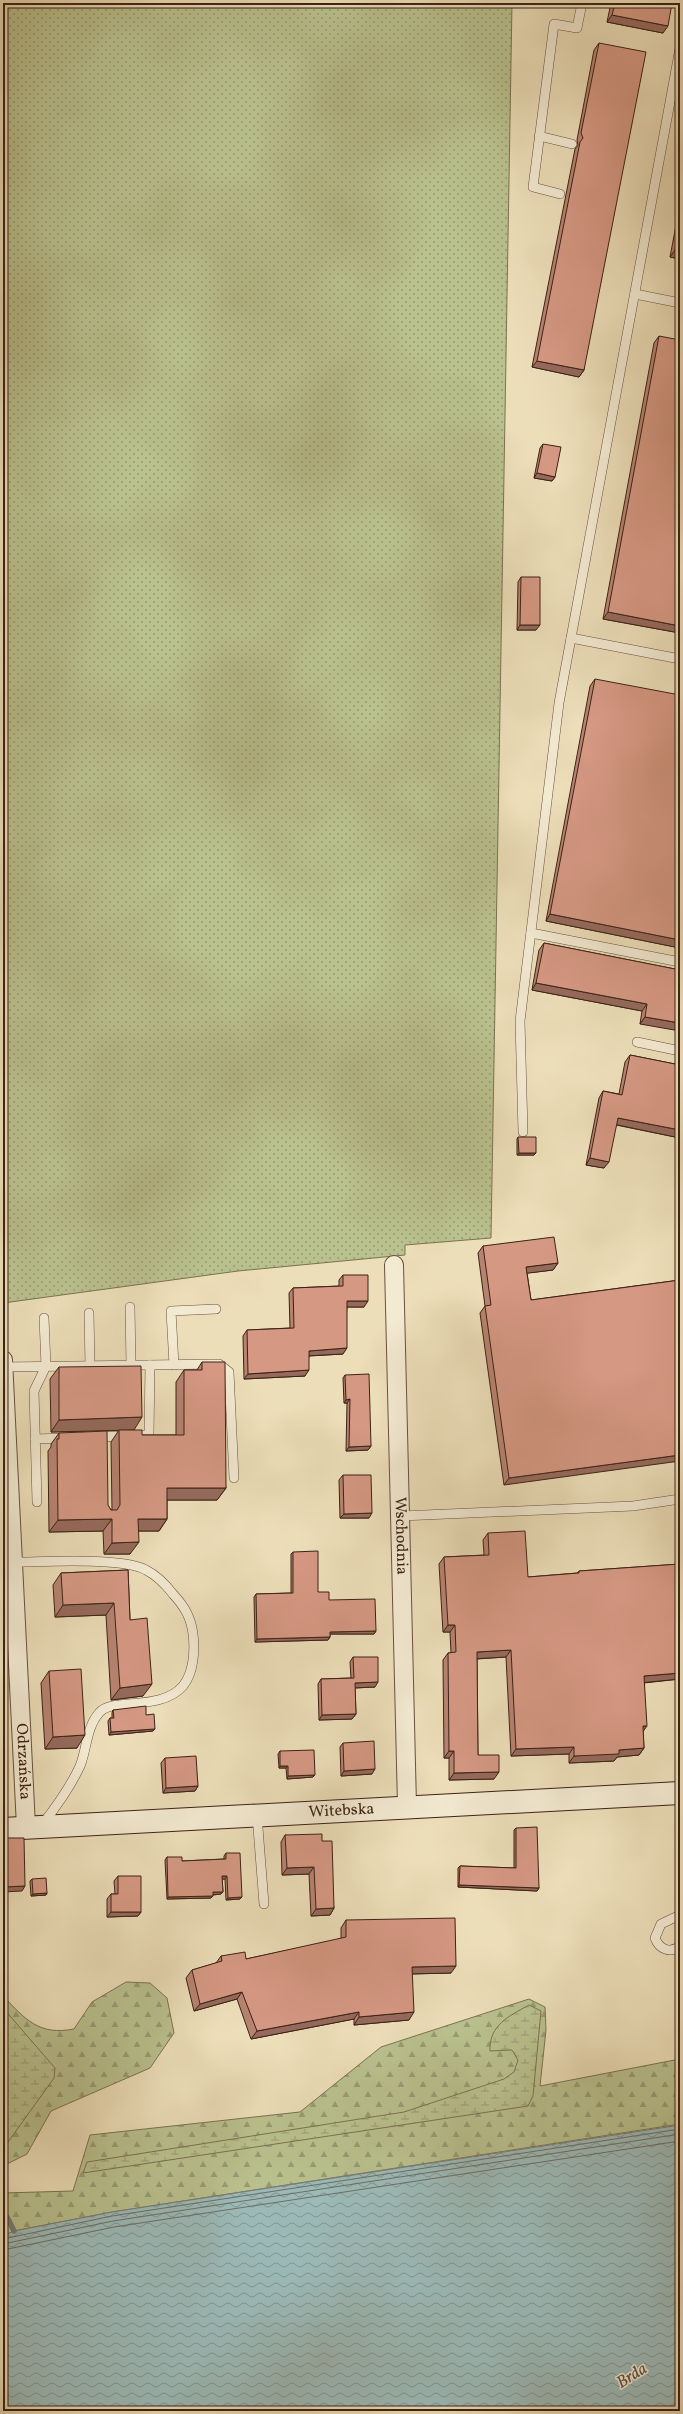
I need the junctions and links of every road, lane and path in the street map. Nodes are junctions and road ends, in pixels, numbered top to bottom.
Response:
1 (582, 3) edge
2 (680, 48) edge
3 (539, 136) junction
4 (572, 144) dead end
5 (560, 194) dead end
6 (635, 294) junction
7 (680, 303) edge
8 (571, 638) junction
9 (680, 659) edge
10 (531, 933) junction
11 (680, 962) edge
12 (636, 1042) dead end
13 (680, 1051) edge
14 (523, 1132) dead end
15 (394, 1265) dead end
16 (130, 1307) dead end
17 (216, 1309) dead end
18 (89, 1313) dead end
19 (44, 1318) dead end
20 (4, 1364) edge
21 (131, 1365) junction
22 (150, 1365) junction
23 (174, 1365) junction
24 (46, 1366) junction
25 (90, 1366) junction
26 (89, 1437) edge
27 (74, 1438) edge
28 (35, 1439) junction
29 (234, 1478) dead end
30 (680, 1499) edge
31 (37, 1502) dead end
32 (400, 1516) junction
33 (14, 1562) junction
34 (680, 1793) edge
35 (407, 1806) junction
36 (257, 1815) junction
37 (33, 1827) junction
38 (3, 1829) edge
39 (264, 1904) dead end
40 (680, 1915) edge
41 (680, 1946) edge

1 - 3 lane
2 - 6 lane
3 - 4 lane
3 - 5 lane
6 - 7 lane
6 - 8 lane
8 - 9 lane
8 - 10 lane
10 - 11 lane
10 - 14 lane
12 - 13 lane
15 - 32 street, Wschodnia
16 - 21 lane
17 - 23 lane
18 - 25 lane
19 - 24 lane
20 - 24 lane
20 - 33 street, Odrzańska
21 - 22 lane
21 - 25 lane
22 - 23 lane
22 - 26 lane
23 - 29 lane
24 - 25 lane
24 - 28 lane
27 - 28 lane
28 - 31 lane
30 - 32 lane
32 - 35 street, Wschodnia
33 - 37 street, Odrzańska
33 - 37 lane
34 - 35 street, Witebska
35 - 36 street, Witebska
36 - 37 street, Witebska
36 - 39 lane
37 - 38 street, Witebska
40 - 41 lane

